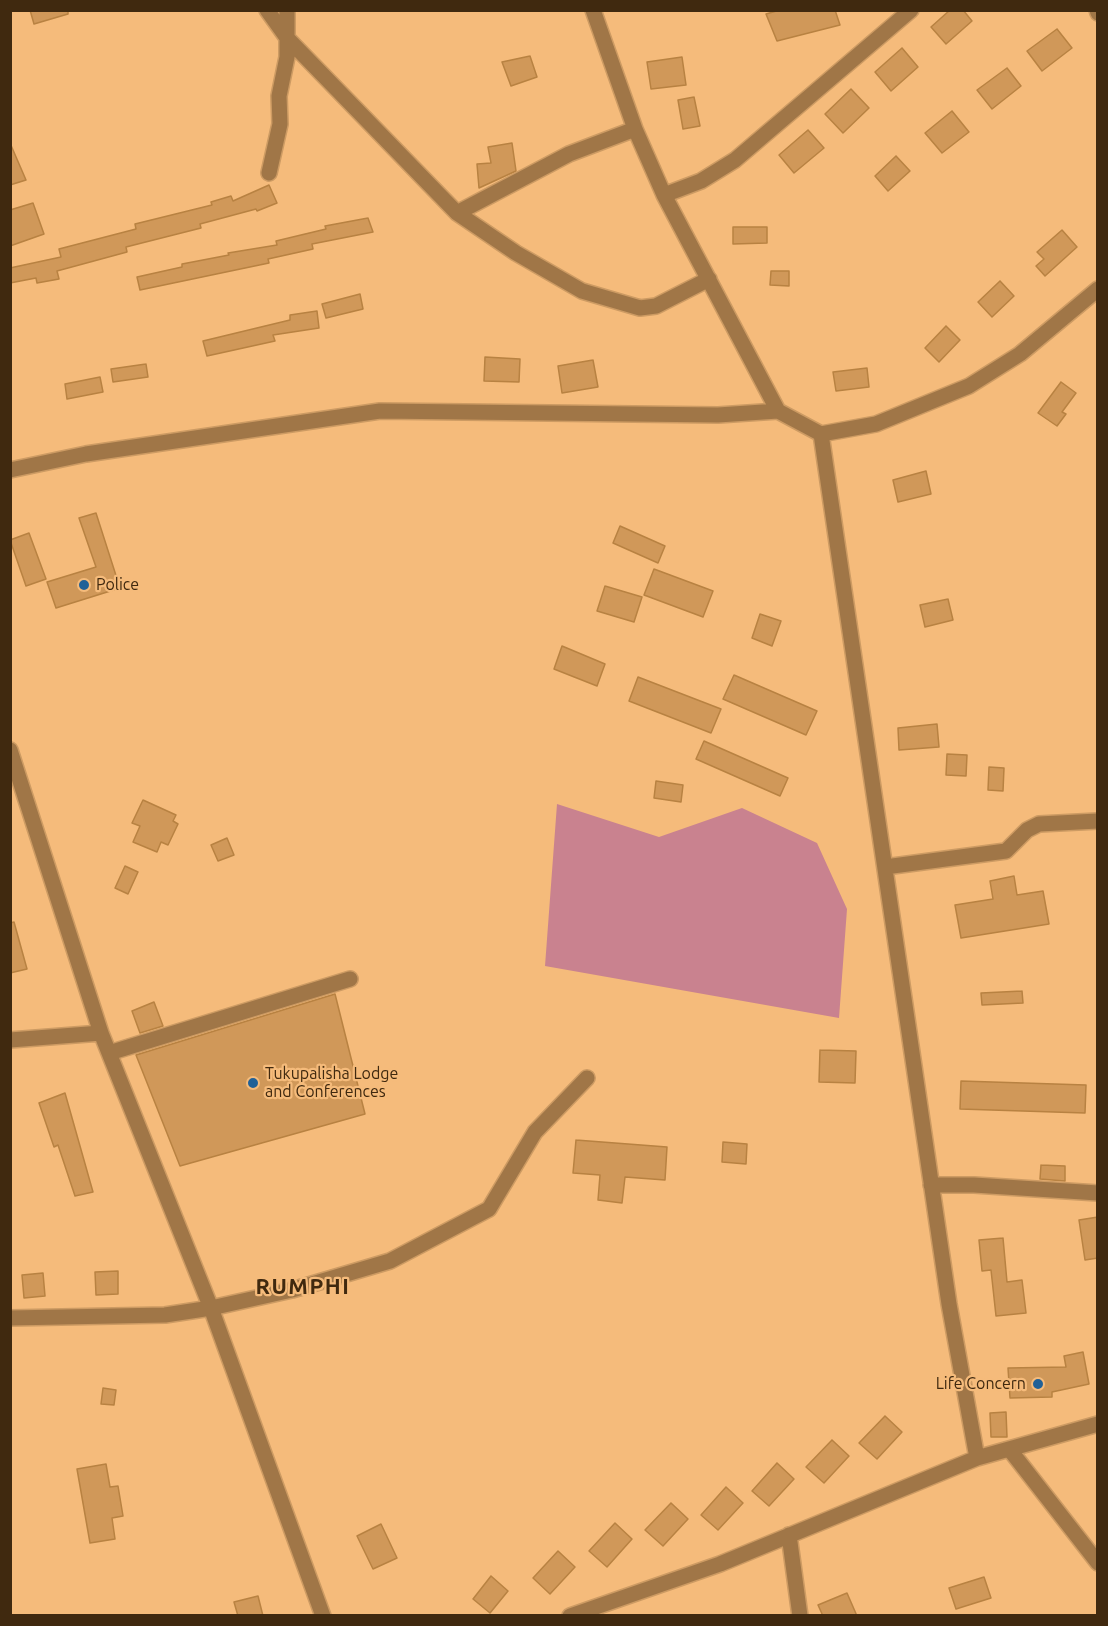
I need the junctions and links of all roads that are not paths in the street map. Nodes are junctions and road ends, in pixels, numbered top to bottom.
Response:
1 (267, 10) edge
2 (287, 10) edge
3 (593, 10) edge
4 (911, 10) edge
5 (287, 38) junction
6 (634, 129) junction
7 (269, 173) dead end
8 (664, 195) junction
9 (457, 213) junction
10 (709, 279) junction
11 (1098, 289) edge
12 (778, 411) junction
13 (821, 434) junction
14 (10, 470) edge
15 (10, 750) edge
16 (14, 772) edge
17 (1098, 821) edge
18 (885, 867) junction
19 (350, 979) dead end
20 (101, 1033) junction
21 (10, 1040) edge
22 (109, 1053) junction
23 (587, 1078) dead end
24 (931, 1185) junction
25 (1098, 1193) edge
26 (210, 1308) junction
27 (10, 1318) edge
28 (1098, 1424) edge
29 (1010, 1450) junction
30 (977, 1458) junction
31 (789, 1535) junction
32 (1098, 1563) edge
33 (323, 1616) edge
34 (570, 1616) edge
35 (800, 1616) edge

1 - 5 street
2 - 5 street
3 - 6 street
4 - 8 street
5 - 7 street
5 - 9 street
6 - 8 street
6 - 9 street
8 - 10 street
9 - 10 street
10 - 12 street
11 - 13 street
12 - 13 street
12 - 14 street
13 - 18 street
15 - 16 street
16 - 20 street
17 - 18 street
18 - 24 street
19 - 22 street
20 - 21 street
20 - 22 street
22 - 26 street
23 - 26 street
24 - 25 street
24 - 30 street
26 - 27 street
26 - 33 street
28 - 29 street
29 - 30 street
29 - 32 street
30 - 31 street
31 - 34 street
31 - 35 street

